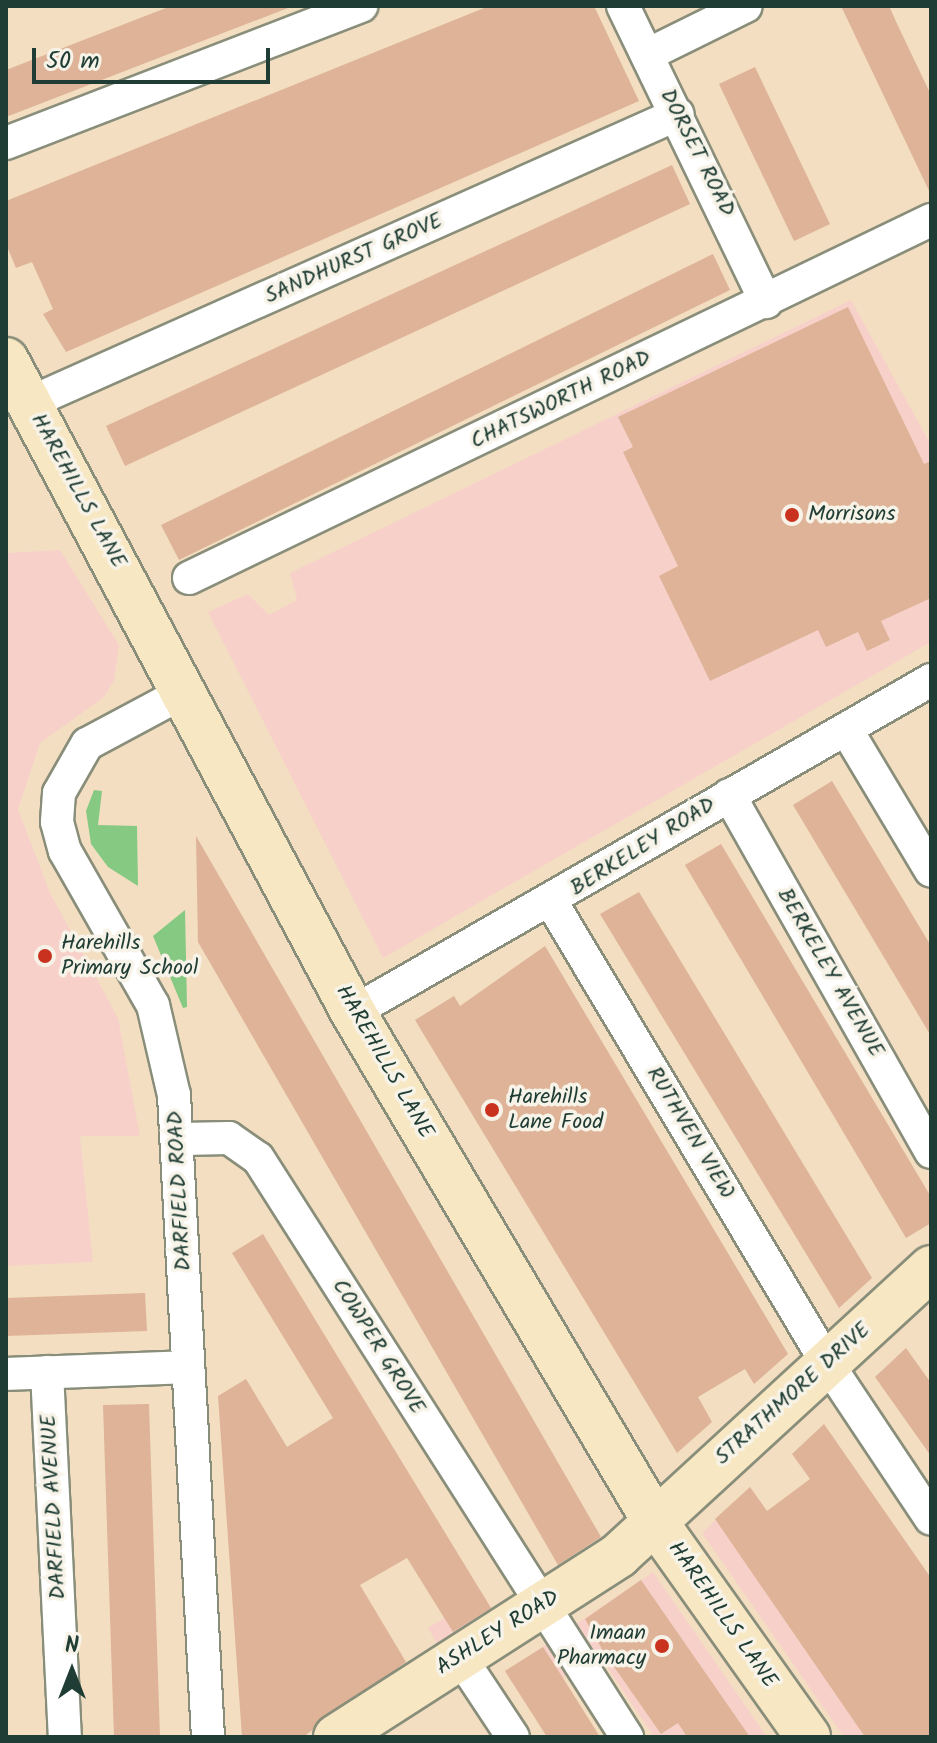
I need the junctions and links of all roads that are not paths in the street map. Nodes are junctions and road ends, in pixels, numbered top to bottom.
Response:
1 (361, 6) edge
2 (623, 6) edge
3 (746, 6) edge
4 (647, 55) junction
5 (678, 114) junction
6 (6, 143) edge
7 (931, 220) edge
8 (766, 302) junction
9 (6, 360) edge
10 (29, 403) junction
11 (189, 578) dead end
12 (931, 680) edge
13 (186, 691) junction
14 (846, 729) junction
15 (729, 795) junction
16 (931, 871) edge
17 (552, 903) junction
18 (353, 1012) junction
19 (182, 1139) junction
20 (931, 1152) edge
21 (931, 1268) edge
22 (827, 1363) junction
23 (188, 1367) junction
24 (47, 1372) junction
25 (6, 1374) edge
26 (931, 1519) edge
27 (654, 1520) junction
28 (542, 1606) junction
29 (460, 1657) junction
30 (344, 1735) edge
31 (65, 1737) edge
32 (208, 1737) edge
33 (513, 1737) edge
34 (627, 1737) edge
35 (808, 1737) edge

1 - 6 street
2 - 4 street, DORSET ROAD
3 - 4 street
4 - 5 street, DORSET ROAD
5 - 8 street, DORSET ROAD
5 - 10 street, SANDHURST GROVE
7 - 8 street, CHATSWORTH ROAD
8 - 11 street, CHATSWORTH ROAD
9 - 10 main road, HAREHILLS LANE
10 - 13 main road, HAREHILLS LANE
12 - 14 street, BERKELEY ROAD
13 - 18 main road, HAREHILLS LANE
13 - 19 street, DARFIELD ROAD
14 - 15 street, BERKELEY ROAD
14 - 16 street
15 - 17 street, BERKELEY ROAD
15 - 20 street, BERKELEY AVENUE
17 - 18 street, BERKELEY ROAD
17 - 22 street, RUTHVEN VIEW
18 - 27 main road, HAREHILLS LANE
19 - 23 street, DARFIELD ROAD
19 - 28 street, COWPER GROVE
21 - 22 main road, STRATHMORE DRIVE
22 - 26 street, RUTHVEN VIEW
22 - 27 main road, STRATHMORE DRIVE
23 - 24 street
23 - 32 street, DARFIELD ROAD
24 - 25 street
24 - 31 street, DARFIELD AVENUE
27 - 28 main road, ASHLEY ROAD
27 - 35 main road, HAREHILLS LANE
28 - 29 main road, ASHLEY ROAD
28 - 34 street, COWPER GROVE
29 - 30 main road, ASHLEY ROAD
29 - 33 street

